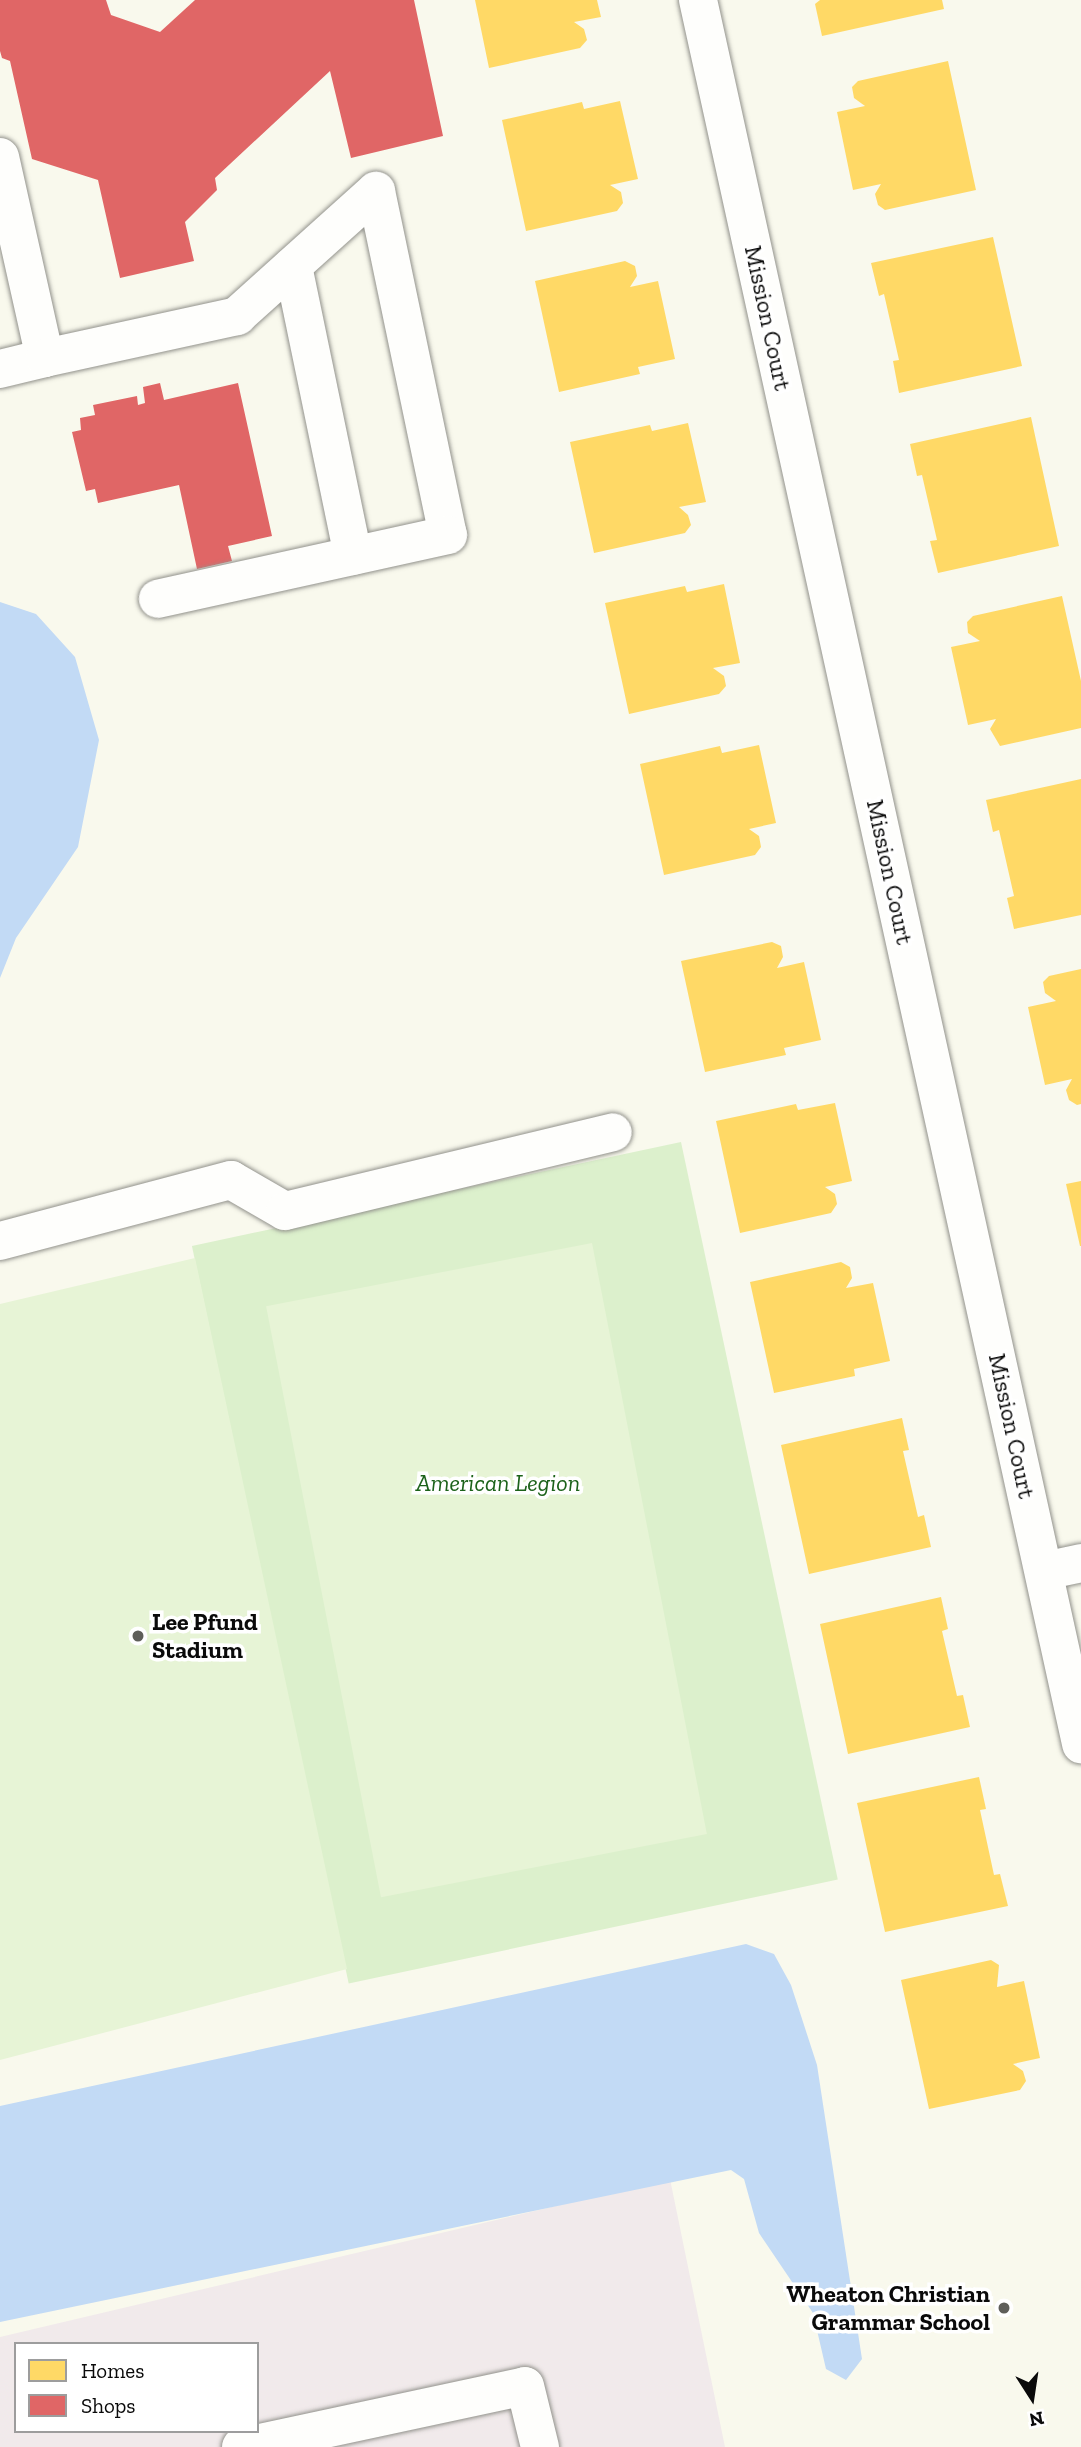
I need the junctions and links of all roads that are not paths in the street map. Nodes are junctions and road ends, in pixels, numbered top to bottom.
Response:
1 (698, 0) edge
2 (0, 157) edge
3 (293, 266) junction
4 (45, 358) junction
5 (0, 369) edge
6 (353, 556) junction
7 (158, 599) dead end
8 (613, 1132) dead end
9 (0, 1241) edge
10 (1081, 1563) edge
11 (1044, 1571) junction
12 (1081, 1744) edge
13 (241, 2447) edge
14 (540, 2447) edge

1 - 11 street, Mission Court
2 - 4 street
3 - 4 street
3 - 6 street
3 - 6 street
4 - 5 street
6 - 7 street
8 - 9 street
10 - 11 street
11 - 12 street, Mission Court
13 - 14 street

